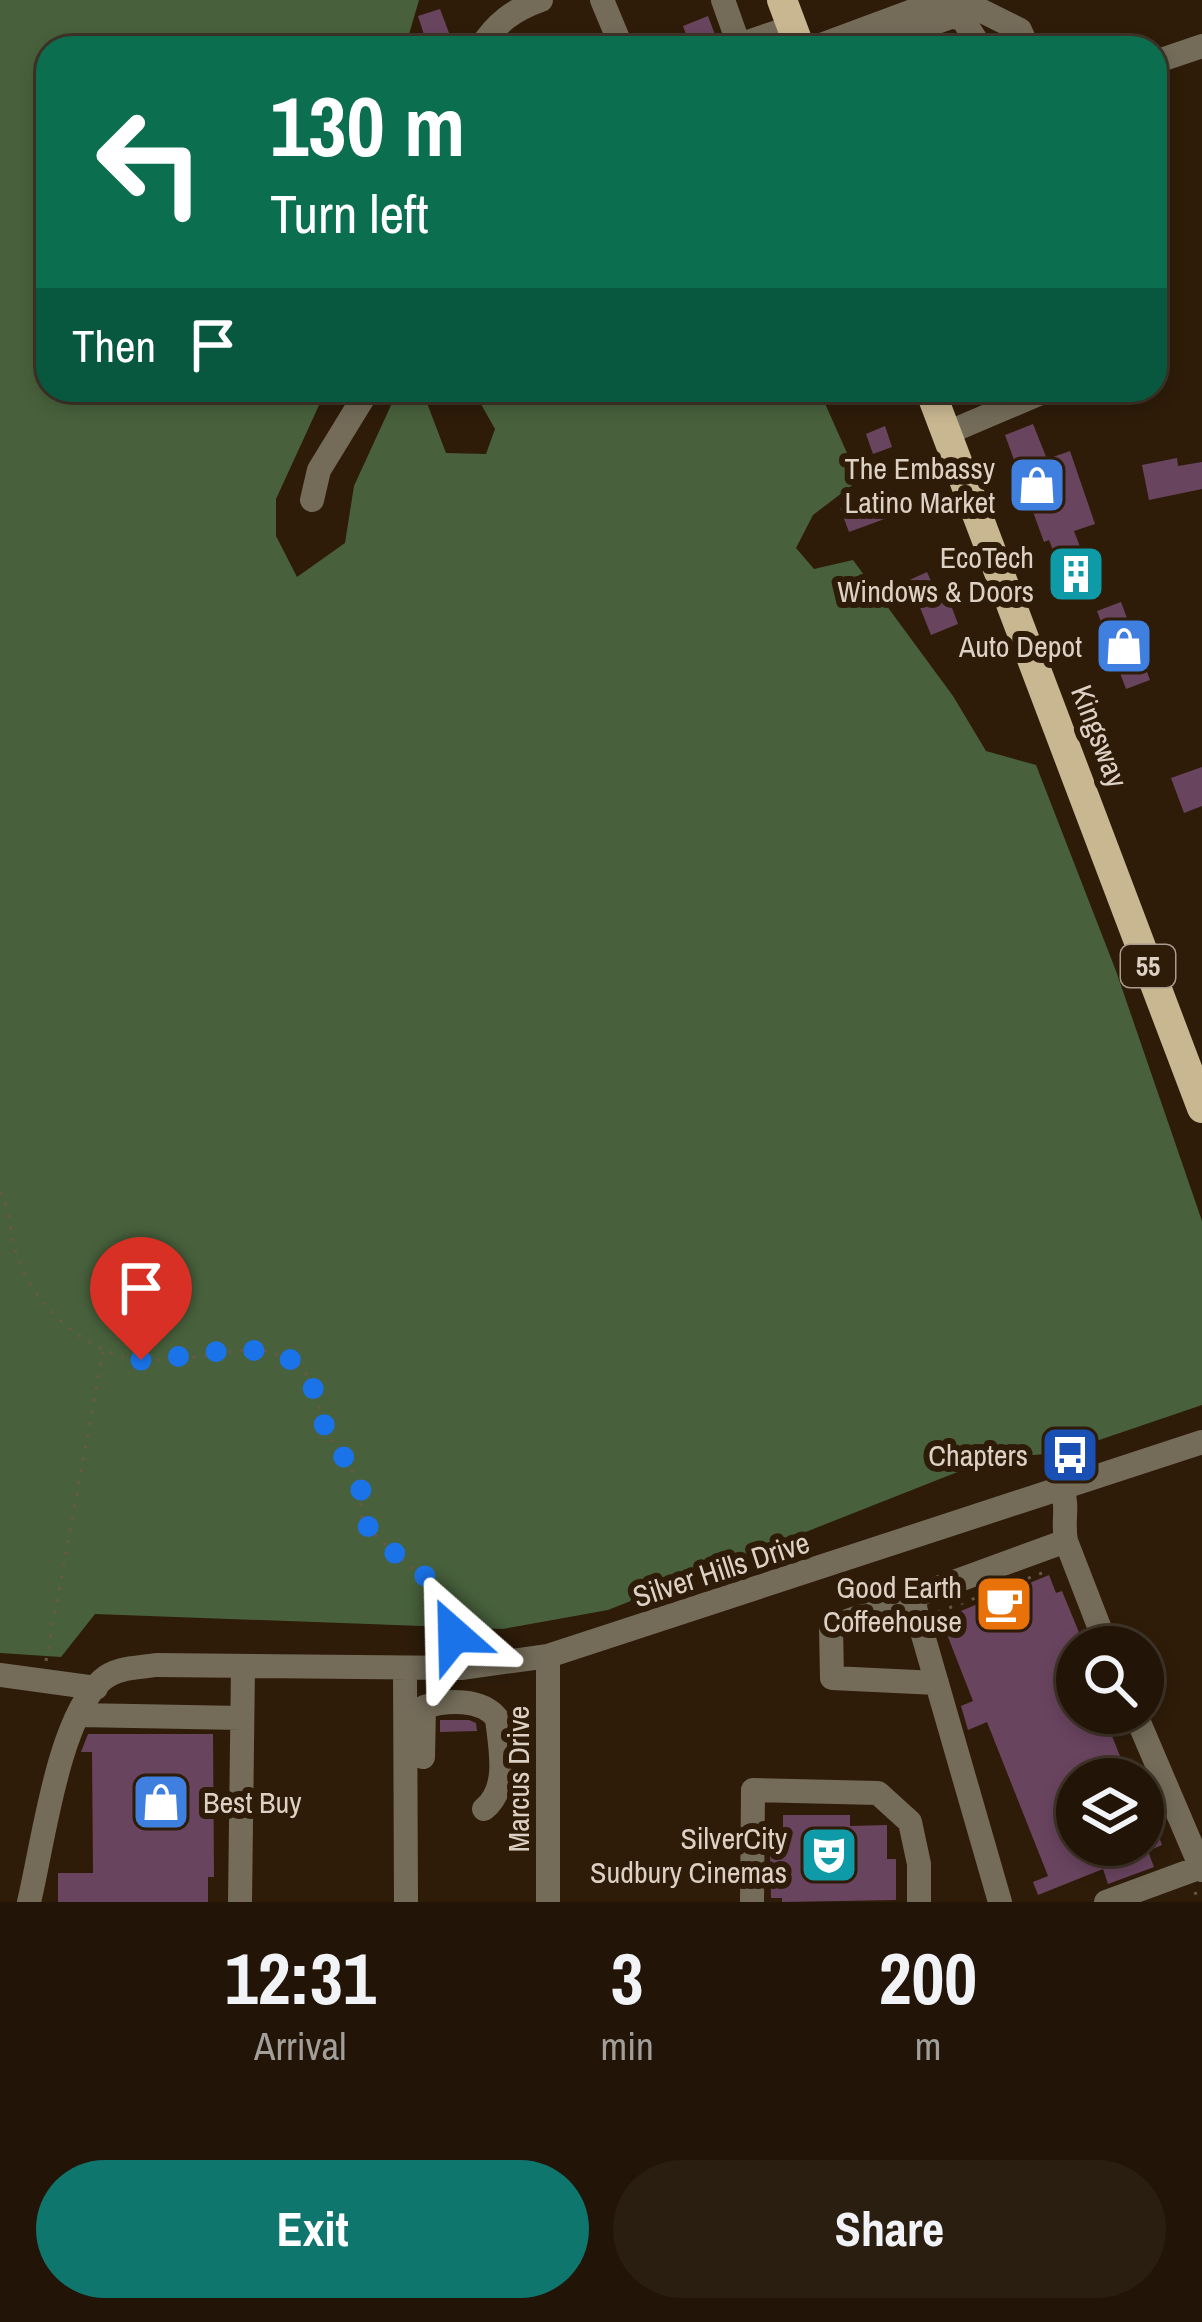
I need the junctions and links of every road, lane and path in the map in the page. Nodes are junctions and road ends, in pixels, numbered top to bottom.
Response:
1 (542, 0) edge
2 (602, 0) edge
3 (723, 0) edge
4 (942, 0) edge
5 (964, 11) edge
6 (880, 23) junction
7 (797, 31) edge
8 (487, 36) edge
9 (617, 36) edge
10 (737, 36) edge
11 (988, 36) edge
12 (1023, 36) edge
13 (1202, 46) edge
14 (1167, 58) edge
15 (361, 402) edge
16 (935, 402) edge
17 (1007, 402) edge
18 (947, 433) junction
19 (312, 500) dead end
20 (1202, 1108) edge
21 (0, 1192) edge
22 (104, 1350) junction
23 (1202, 1442) edge
24 (1062, 1486) junction
25 (1066, 1541) junction
26 (1040, 1574) dead end
27 (912, 1597) junction
28 (936, 1612) dead end
29 (1099, 1626) edge
30 (548, 1656) junction
31 (243, 1666) junction
32 (461, 1668) junction
33 (405, 1669) junction
34 (0, 1675) edge
35 (43, 1680) junction
36 (937, 1683) junction
37 (96, 1688) junction
38 (78, 1715) junction
39 (242, 1718) junction
40 (1144, 1734) edge
41 (423, 1757) dead end
42 (484, 1809) dead end
43 (1201, 1868) edge
44 (1202, 1884) edge
45 (29, 1902) edge
46 (240, 1902) edge
47 (406, 1902) edge
48 (548, 1902) edge
49 (752, 1902) edge
50 (919, 1902) edge
51 (1000, 1902) edge
52 (1106, 1902) edge
53 (1152, 1902) edge

1 - 8 street
2 - 9 street
3 - 10 street
4 - 6 street
5 - 6 street
5 - 11 street
5 - 12 street
6 - 7 street
13 - 14 street
15 - 19 street
16 - 18 main road, Kingsway / 55
17 - 18 street
18 - 20 main road, Kingsway / 55
21 - 22 path
22 - 32 path
22 - 35 path
23 - 24 street, Silver Hills Drive
24 - 25 street
24 - 30 street, Silver Hills Drive
25 - 27 street
25 - 29 street
26 - 28 path
27 - 36 street
27 - 36 street
30 - 32 street, Silver Hills Drive
30 - 48 street, Marcus Drive
31 - 33 street, Silver Hills Drive
31 - 37 street, Silver Hills Drive
31 - 39 street
32 - 33 street, Silver Hills Drive
33 - 47 street
34 - 35 street
35 - 37 street
36 - 51 street
37 - 38 street
38 - 39 street
38 - 45 street
39 - 46 street
40 - 43 street
41 - 42 street
43 - 52 street
44 - 53 street
49 - 50 street

